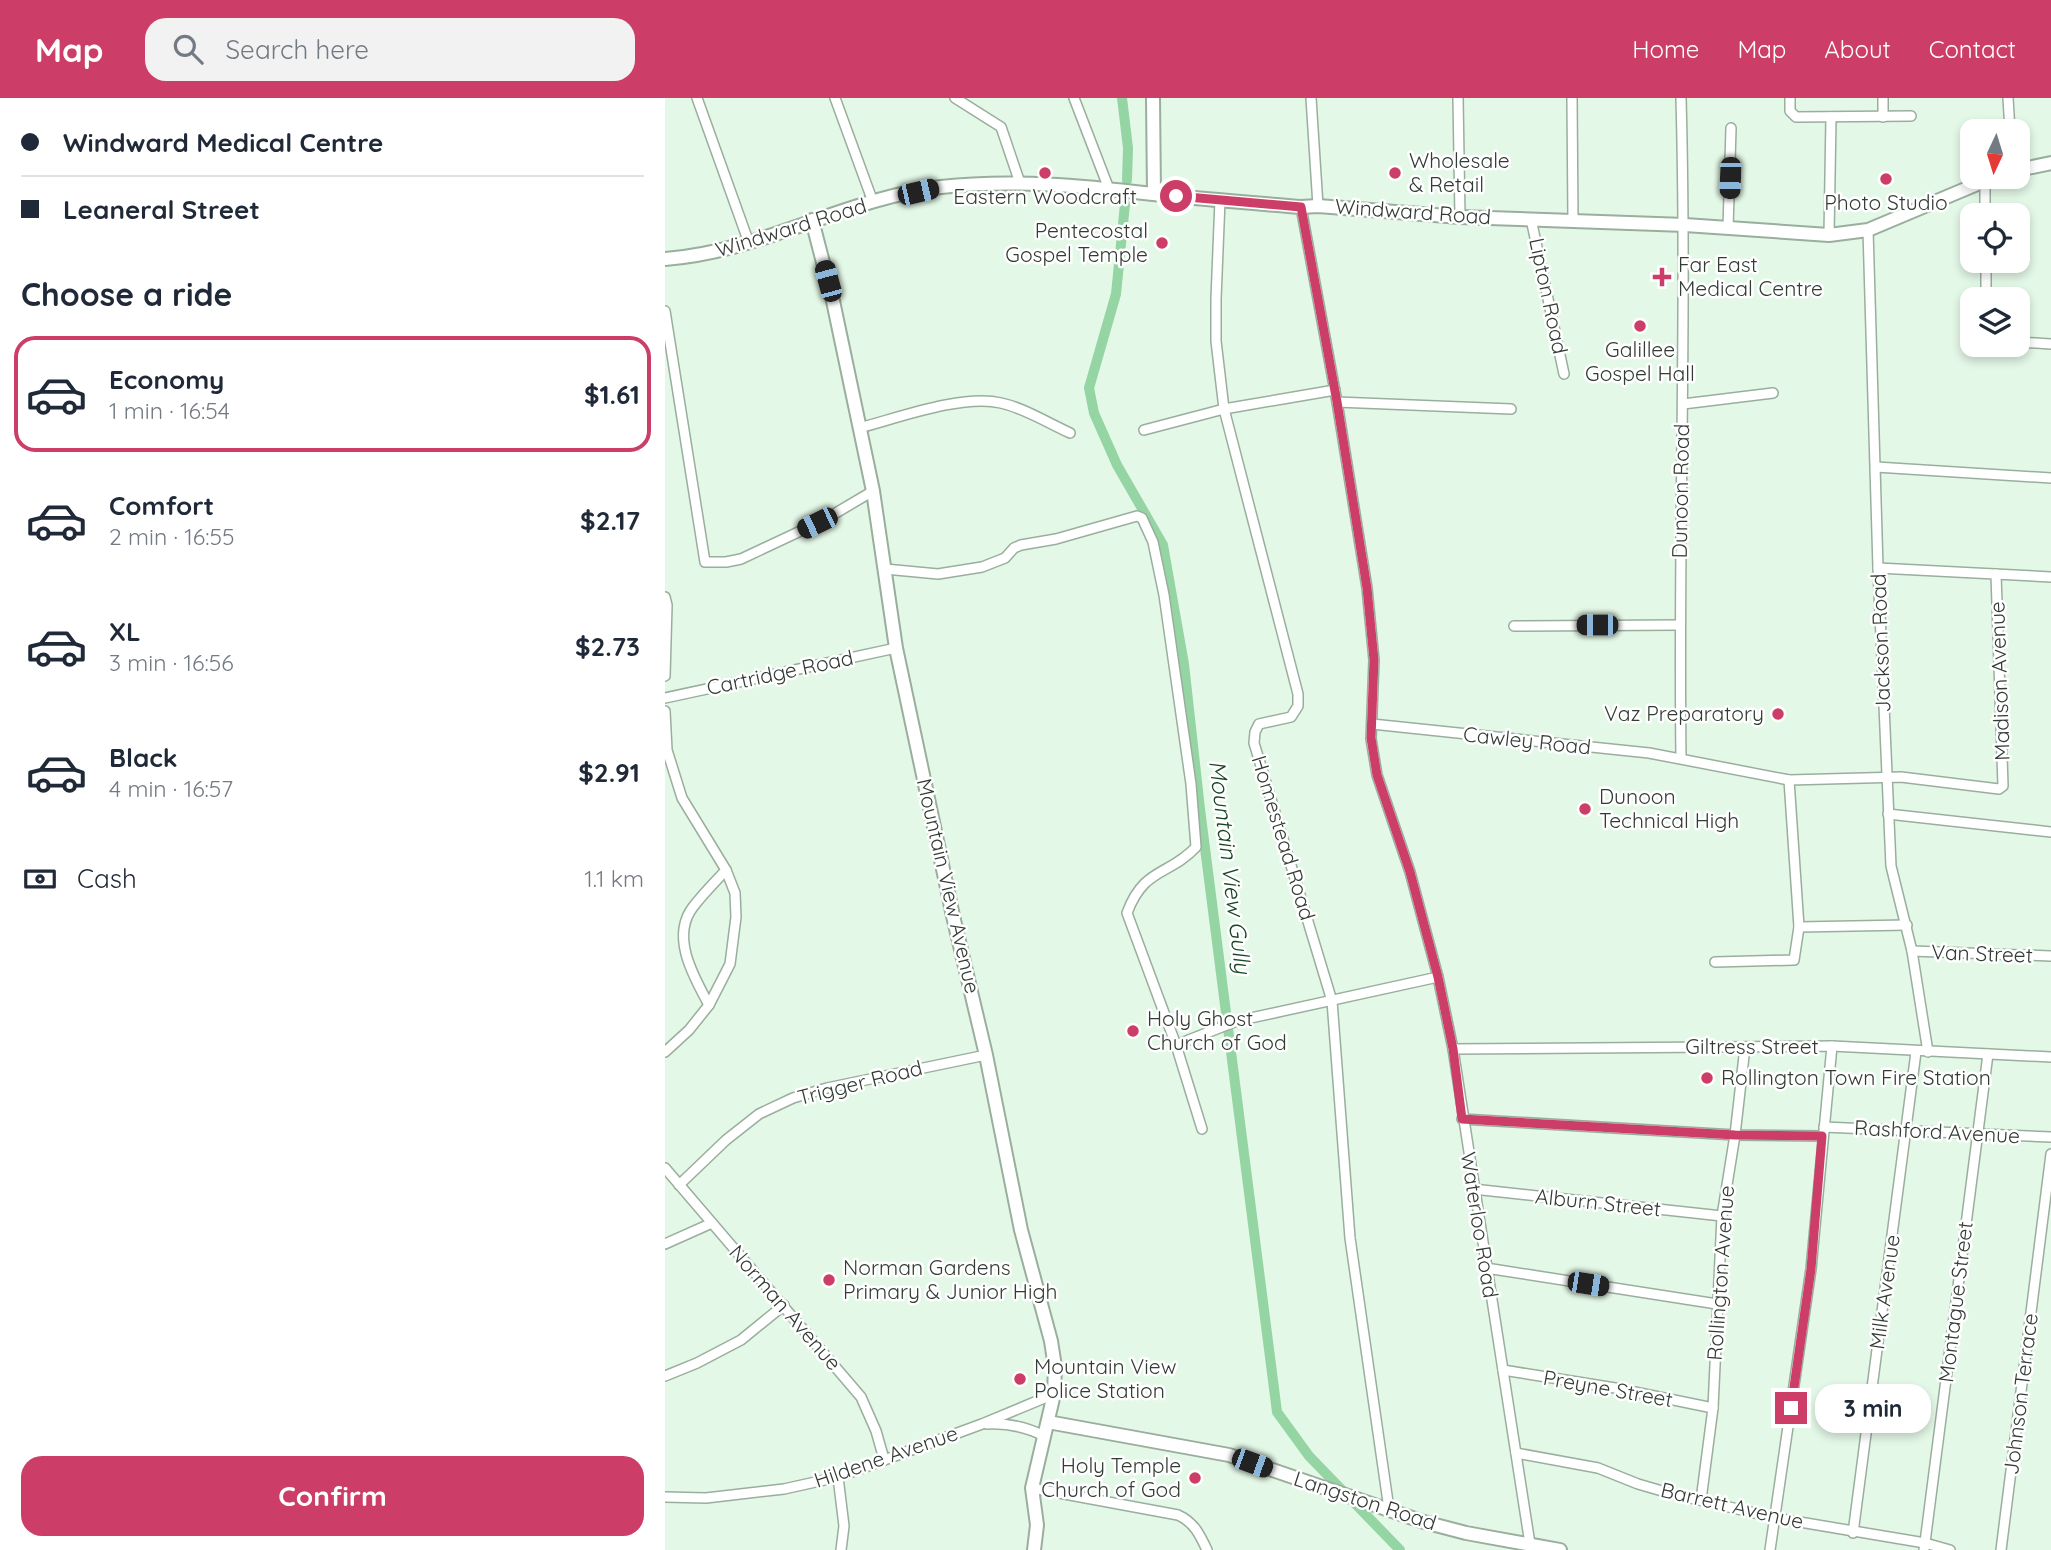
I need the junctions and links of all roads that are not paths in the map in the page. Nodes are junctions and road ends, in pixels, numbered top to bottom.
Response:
1 (697, 98) edge
2 (835, 98) edge
3 (955, 98) edge
4 (1074, 98) edge
5 (1153, 98) edge
6 (1311, 98) edge
7 (1458, 98) edge
8 (1572, 98) edge
9 (1681, 98) edge
10 (1790, 98) edge
11 (1883, 98) edge
12 (2008, 98) edge
13 (1911, 116) dead end
14 (1831, 117) junction
15 (1883, 117) junction
16 (2009, 119) edge
17 (1731, 128) dead end
18 (2051, 163) edge
19 (2030, 167) edge
20 (1020, 183) junction
21 (1109, 189) junction
22 (1963, 189) edge
23 (1154, 194) junction
24 (1220, 200) junction
25 (873, 202) junction
26 (1318, 206) junction
27 (1301, 207) junction
28 (1460, 217) junction
29 (1531, 219) junction
30 (812, 220) junction
31 (1573, 221) junction
32 (1685, 225) junction
33 (1728, 228) junction
34 (1868, 230) junction
35 (1829, 235) junction
36 (749, 243) junction
37 (665, 259) edge
38 (665, 311) edge
39 (2030, 343) edge
40 (2051, 344) edge
41 (1564, 374) dead end
42 (1335, 390) junction
43 (1773, 393) dead end
44 (1337, 402) junction
45 (1682, 404) junction
46 (1224, 409) junction
47 (1511, 409) dead end
48 (859, 428) junction
49 (1144, 430) dead end
50 (1070, 433) dead end
51 (1876, 467) junction
52 (2051, 478) edge
53 (873, 491) junction
54 (1878, 568) junction
55 (885, 569) junction
56 (1996, 574) junction
57 (2051, 577) edge
58 (665, 597) edge
59 (1679, 625) junction
60 (1514, 626) dead end
61 (896, 648) junction
62 (665, 677) edge
63 (665, 698) edge
64 (665, 711) edge
65 (1373, 724) junction
66 (1681, 758) junction
67 (1886, 776) junction
68 (1789, 780) junction
69 (2002, 788) joint
70 (1888, 814) junction
71 (2051, 832) edge
72 (726, 870) junction
73 (1907, 925) junction
74 (1799, 927) junction
75 (1912, 951) junction
76 (2051, 956) edge
77 (1715, 962) dead end
78 (1438, 977) junction
79 (1332, 1001) junction
80 (709, 1005) junction
81 (1175, 1045) junction
82 (1832, 1046) junction
83 (1745, 1047) junction
84 (1453, 1049) junction
85 (665, 1052) edge
86 (1916, 1052) junction
87 (1928, 1052) junction
88 (1988, 1054) junction
89 (986, 1055) junction
90 (2051, 1057) edge
91 (1462, 1119) junction
92 (1202, 1129) dead end
93 (1823, 1131) junction
94 (1906, 1131) junction
95 (1977, 1134) junction
96 (1735, 1135) junction
97 (2051, 1137) edge
98 (2051, 1154) edge
99 (665, 1168) edge
100 (679, 1185) junction
101 (1473, 1189) junction
102 (1722, 1216) junction
103 (712, 1223) junction
104 (665, 1244) edge
105 (1486, 1268) junction
106 (1717, 1304) junction
107 (784, 1305) junction
108 (1503, 1370) junction
109 (665, 1376) edge
110 (1054, 1394) junction
111 (1713, 1408) junction
112 (1048, 1422) junction
113 (982, 1424) junction
114 (1044, 1436) junction
115 (1516, 1452) junction
116 (884, 1459) junction
117 (838, 1477) junction
118 (1032, 1488) junction
119 (665, 1497) edge
120 (1700, 1500) junction
121 (1389, 1509) junction
122 (1776, 1518) junction
123 (1853, 1533) junction
124 (1530, 1544) junction
125 (1925, 1546) edge
126 (841, 1550) edge
127 (1034, 1550) edge
128 (1207, 1550) edge
129 (1560, 1550) edge
130 (1770, 1550) edge
131 (1950, 1550) edge
132 (2001, 1550) edge

1 - 36 street
2 - 25 street
3 - 20 street
4 - 21 street
5 - 23 main road
6 - 26 street
7 - 28 street
8 - 31 street
9 - 32 street, Dunoon Road
10 - 14 street
11 - 15 street
12 - 16 street
13 - 15 street
14 - 15 street
14 - 35 street
17 - 33 street
18 - 19 main road
20 - 21 main road, Windward Road
20 - 25 main road, Windward Road
21 - 23 main road, Windward Road
22 - 34 main road, Windward Road
23 - 24 main road, Windward Road
24 - 27 main road, Windward Road
24 - 46 street, Homestead Road
25 - 30 main road, Windward Road
26 - 27 main road, Windward Road
26 - 28 main road, Windward Road
27 - 42 street, Waterloo Road
28 - 29 main road, Windward Road
29 - 31 main road, Windward Road
29 - 41 street, Lipton Road
30 - 36 main road, Windward Road
30 - 48 main road, Mountain View Avenue
31 - 32 main road, Windward Road
32 - 33 main road, Windward Road
32 - 45 street, Dunoon Road
33 - 35 main road, Windward Road
34 - 35 main road, Windward Road
34 - 51 street, Jackson Road
36 - 37 main road, Windward Road
38 - 53 street
39 - 40 street
42 - 44 street, Waterloo Road
42 - 46 street
43 - 45 street
44 - 47 street
44 - 65 street, Waterloo Road
45 - 59 street, Dunoon Road
46 - 49 street
46 - 79 street, Homestead Road
48 - 50 street
48 - 53 main road, Mountain View Avenue
51 - 52 street
51 - 54 street, Jackson Road
53 - 55 main road, Mountain View Avenue
54 - 56 street
54 - 67 street, Jackson Road
55 - 61 main road, Mountain View Avenue
55 - 81 street
56 - 57 street
56 - 69 street, Madison Avenue
58 - 62 street
59 - 60 street
59 - 66 street, Dunoon Road
61 - 63 street, Cartridge Road
61 - 89 main road, Mountain View Avenue
64 - 72 street
65 - 66 street, Cawley Road
65 - 78 street, Waterloo Road
66 - 68 street, Cawley Road
67 - 68 street, Cawley Road
67 - 69 street, Cawley Road
67 - 70 street, Jackson Road
68 - 74 street
70 - 71 street
70 - 73 street, Jackson Road
72 - 80 street
72 - 80 street
73 - 74 street
73 - 75 street, Jackson Road
74 - 77 street
75 - 76 street, Van Street
75 - 87 street, Jackson Road
78 - 79 street
78 - 84 street, Waterloo Road
79 - 81 street
79 - 121 street, Homestead Road
80 - 85 street
81 - 92 street
82 - 83 street, Giltress Street
82 - 86 street, Giltress Street
82 - 93 street
83 - 84 street, Giltress Street
83 - 96 street, Rollington Avenue
84 - 91 street, Waterloo Road
86 - 87 street, Giltress Street
86 - 94 street, Milk Avenue
87 - 88 street, Giltress Street
88 - 90 street, Giltress Street
88 - 95 street, Montague Street
89 - 100 street, Trigger Road
89 - 110 main road, Mountain View Avenue
91 - 96 street, Rashford Avenue
91 - 101 street, Waterloo Road
93 - 94 street, Rashford Avenue
93 - 96 street, Rashford Avenue
93 - 122 street
94 - 95 street, Rashford Avenue
94 - 123 street, Milk Avenue
95 - 97 street, Rashford Avenue
95 - 125 street, Montague Street
96 - 102 street, Rollington Avenue
98 - 132 street, Johnson Terrace
99 - 100 street, Norman Avenue
100 - 103 street, Norman Avenue
101 - 102 street, Alburn Street
101 - 105 street, Waterloo Road
102 - 106 street, Rollington Avenue
103 - 104 street
103 - 107 street, Norman Avenue
105 - 106 street
105 - 108 street, Waterloo Road
106 - 111 street, Rollington Avenue
107 - 109 street
107 - 116 street, Norman Avenue
108 - 111 street, Preyne Street
108 - 115 street, Waterloo Road
110 - 112 main road, Mountain View Avenue
110 - 113 street, Hildene Avenue
111 - 120 street, Rollington Avenue
112 - 114 main road, Mountain View Avenue
112 - 121 main road, Langston Road
113 - 114 street, Hildene Avenue
113 - 116 street, Hildene Avenue
114 - 118 main road, Mountain View Avenue
115 - 120 street, Barrett Avenue
115 - 124 street, Waterloo Road
116 - 117 street, Hildene Avenue
117 - 119 street, Hildene Avenue
117 - 126 street
118 - 127 main road, Mountain View Avenue
118 - 128 street
120 - 122 street, Barrett Avenue
121 - 124 main road, Langston Road
122 - 123 street, Barrett Avenue
122 - 130 street
123 - 125 street, Barrett Avenue
124 - 129 main road, Langston Road
125 - 131 street, Barrett Avenue

